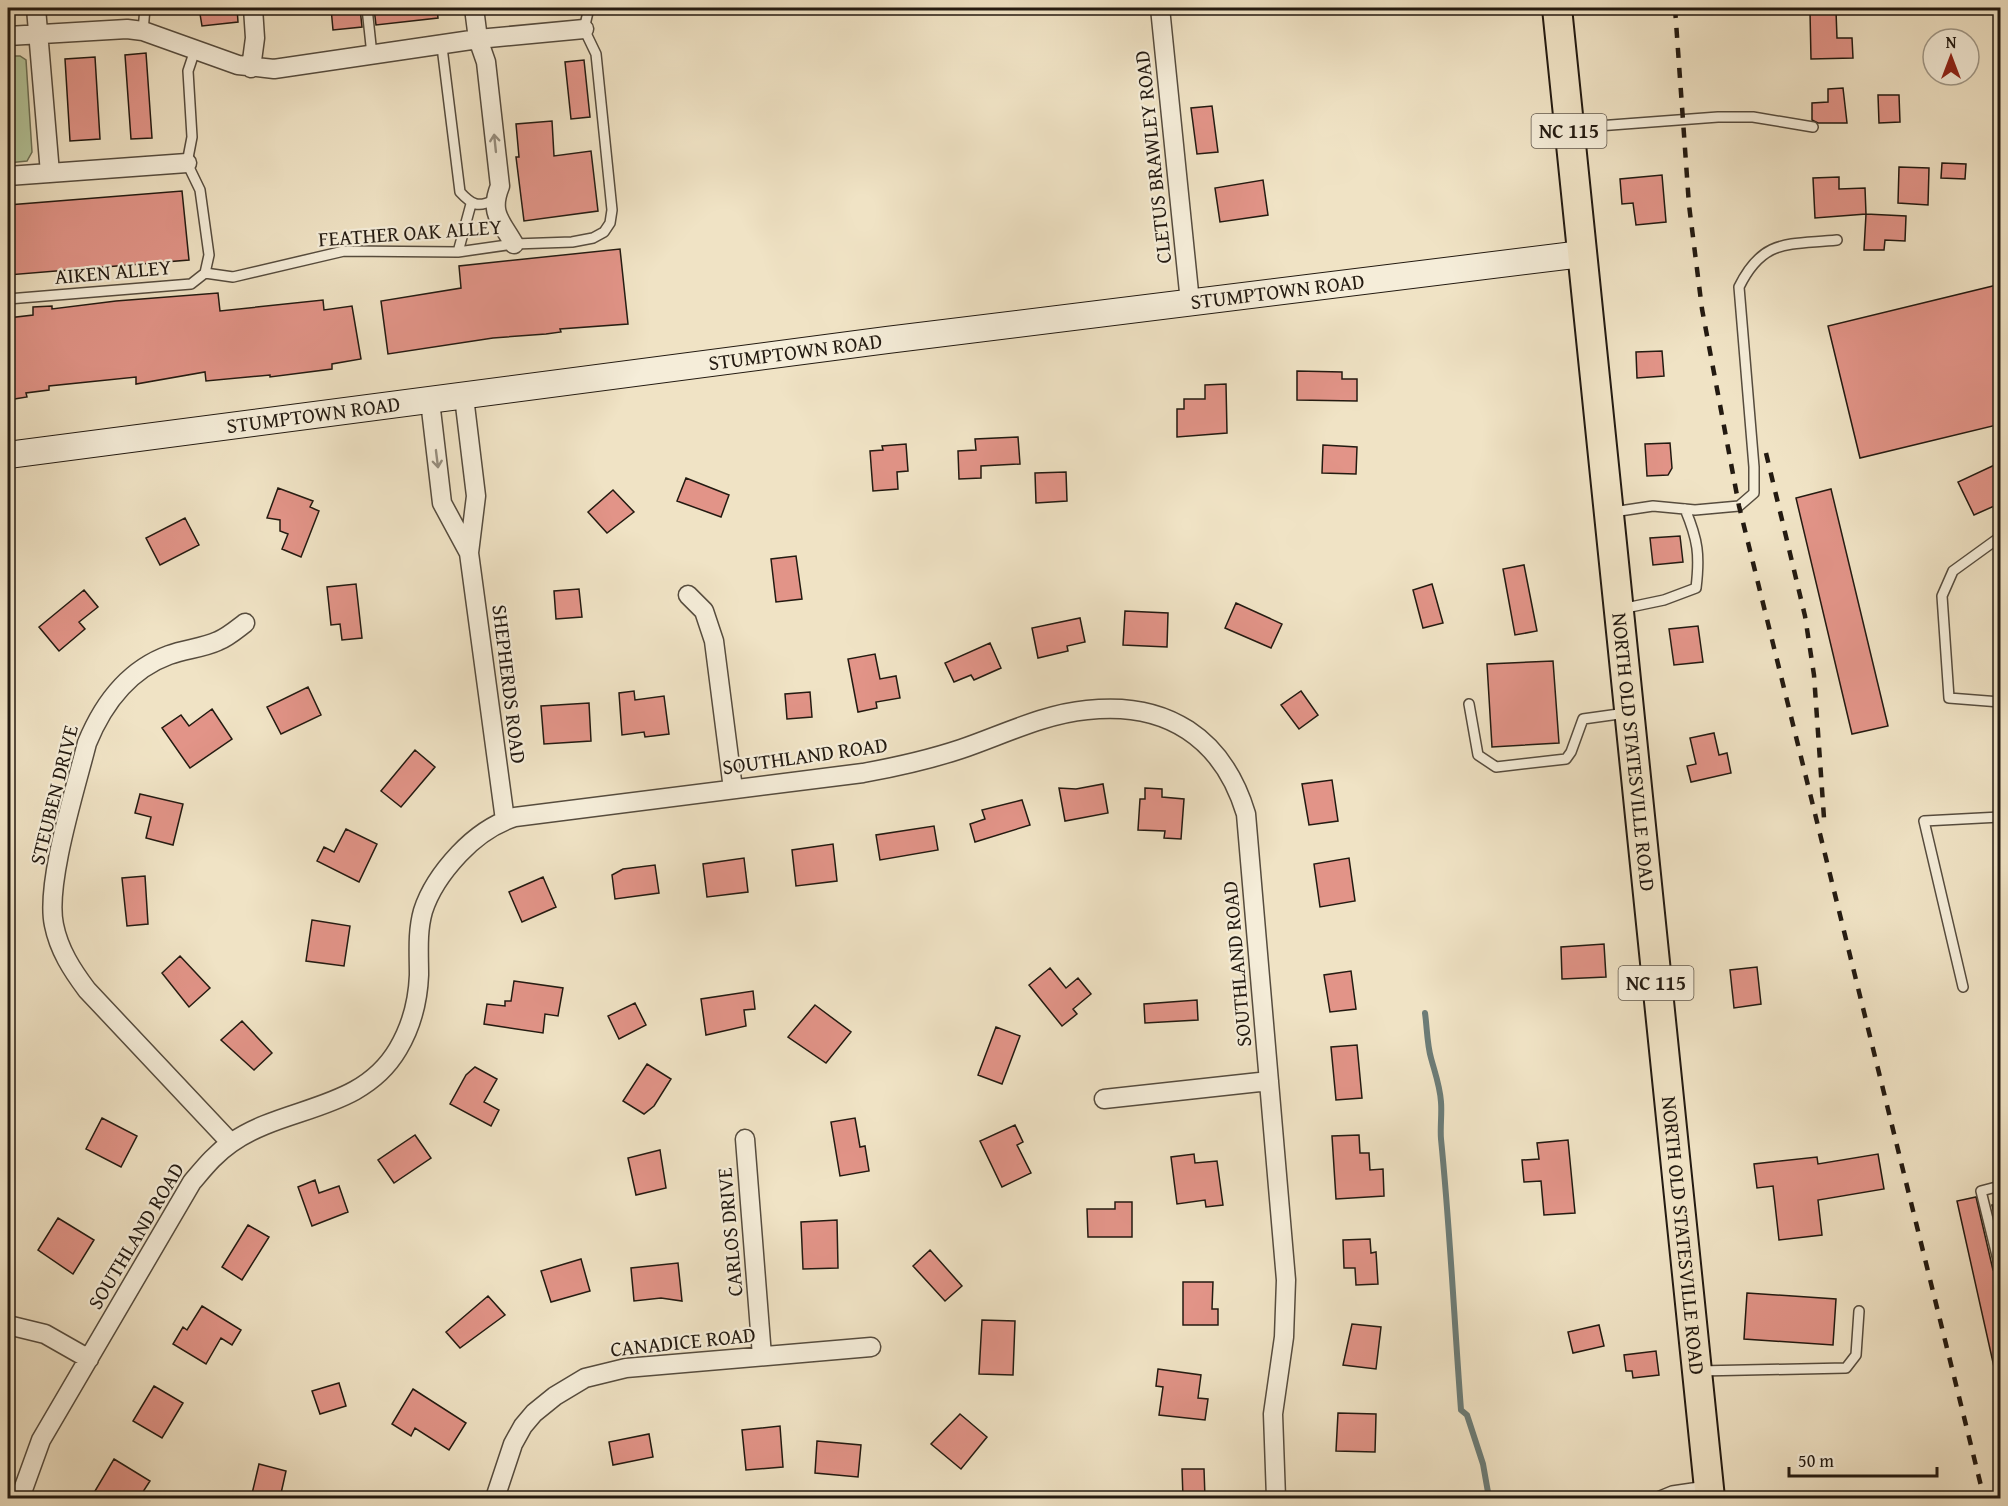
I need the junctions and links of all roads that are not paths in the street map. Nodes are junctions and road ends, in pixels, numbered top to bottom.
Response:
1 (36, 8) edge
2 (145, 8) edge
3 (253, 8) edge
4 (367, 8) edge
5 (474, 8) edge
6 (589, 8) edge
7 (1160, 8) edge
8 (1557, 8) edge
9 (584, 28) junction
10 (143, 31) junction
11 (38, 34) junction
12 (8, 36) edge
13 (478, 39) junction
14 (442, 47) junction
15 (195, 50) junction
16 (372, 56) junction
17 (250, 68) junction
18 (1813, 127) dead end
19 (1569, 129) junction
20 (187, 163) junction
21 (50, 173) junction
22 (8, 176) edge
23 (494, 201) junction
24 (471, 204) junction
25 (1837, 240) dead end
26 (514, 244) junction
27 (458, 252) junction
28 (1582, 254) junction
29 (205, 273) junction
30 (8, 299) edge
31 (1190, 302) junction
32 (464, 397) junction
33 (430, 401) junction
34 (8, 455) edge
35 (1685, 509) junction
36 (1608, 512) junction
37 (2001, 537) edge
38 (469, 553) junction
39 (688, 595) dead end
40 (1618, 609) junction
41 (245, 623) dead end
42 (2001, 702) edge
43 (1469, 704) dead end
44 (1629, 713) junction
45 (733, 789) junction
46 (2001, 817) edge
47 (505, 820) junction
48 (1963, 987) dead end
49 (1269, 1081) junction
50 (1104, 1099) dead end
51 (745, 1139) dead end
52 (231, 1143) junction
53 (2001, 1186) edge
54 (2001, 1268) edge
55 (1859, 1311) dead end
56 (8, 1325) edge
57 (871, 1347) dead end
58 (762, 1356) junction
59 (89, 1359) junction
60 (1697, 1371) junction
61 (1709, 1492) edge
62 (20, 1498) edge
63 (495, 1498) edge
64 (1276, 1498) edge
65 (1655, 1498) edge

1 - 11 street
2 - 10 lane
3 - 17 street
4 - 16 lane
5 - 13 street
6 - 9 lane
7 - 31 street, CLETUS BRAWLEY ROAD
8 - 19 main road, NORTH OLD STATESVILLE ROAD / NC 115
9 - 13 street
9 - 26 lane, FEATHER OAK ALLEY
10 - 11 street
10 - 15 street
11 - 12 street
11 - 21 street
13 - 14 street
23 -> 13 street
14 - 16 street
14 - 24 lane
15 - 17 street
15 - 20 lane
16 - 17 street
18 - 19 lane
19 - 28 main road, NORTH OLD STATESVILLE ROAD / NC 115
20 - 21 street
20 - 29 lane
21 - 22 street
23 - 24 lane
23 - 26 street
24 - 27 lane
25 - 35 lane
26 - 27 lane, FEATHER OAK ALLEY
27 - 29 lane, FEATHER OAK ALLEY
28 - 31 street, STUMPTOWN ROAD
28 - 36 main road, NORTH OLD STATESVILLE ROAD / NC 115
29 - 30 lane, AIKEN ALLEY
31 - 32 street, STUMPTOWN ROAD
32 - 33 street, STUMPTOWN ROAD
32 - 38 street, SHEPHERDS ROAD
33 - 34 street, STUMPTOWN ROAD
33 -> 38 street, SHEPHERDS ROAD
35 - 36 lane
35 - 40 lane
36 - 40 main road, NORTH OLD STATESVILLE ROAD / NC 115
37 - 42 lane
38 - 47 street, SHEPHERDS ROAD
39 - 45 street
40 - 44 main road, NORTH OLD STATESVILLE ROAD / NC 115
41 - 52 street, STEUBEN DRIVE
43 - 44 lane
44 - 60 main road, NORTH OLD STATESVILLE ROAD / NC 115
45 - 47 street, SOUTHLAND ROAD
45 - 49 street, SOUTHLAND ROAD
46 - 48 lane
47 - 52 street, SOUTHLAND ROAD
49 - 50 street
49 - 64 street, SOUTHLAND ROAD
51 - 58 street, CARLOS DRIVE
52 - 59 street, SOUTHLAND ROAD
53 - 54 lane
55 - 60 lane
56 - 59 street
57 - 58 street, CANADICE ROAD
58 - 63 street, CANADICE ROAD
59 - 62 street, SOUTHLAND ROAD
60 - 61 main road, NORTH OLD STATESVILLE ROAD / NC 115
61 - 65 lane

